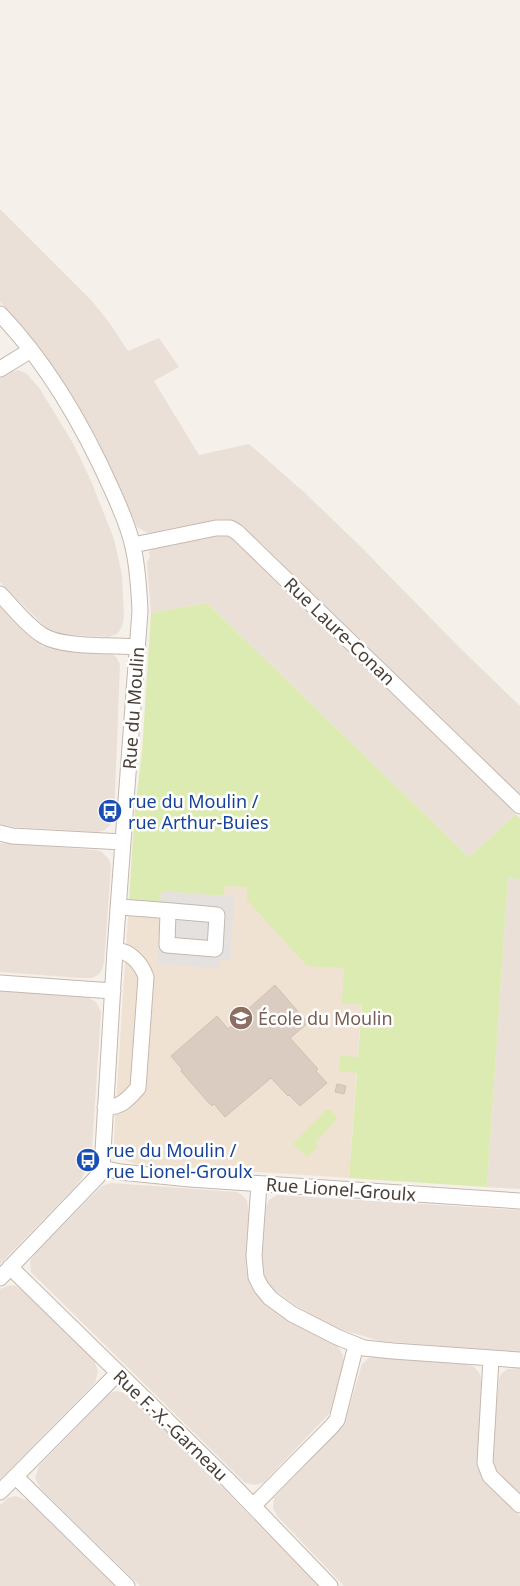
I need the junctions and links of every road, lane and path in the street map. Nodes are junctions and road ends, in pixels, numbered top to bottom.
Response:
1 (0, 314) edge
2 (31, 350) junction
3 (0, 369) edge
4 (133, 545) junction
5 (0, 594) edge
6 (138, 647) junction
7 (520, 806) edge
8 (0, 833) edge
9 (123, 842) junction
10 (118, 907) junction
11 (168, 911) dead end
12 (115, 950) junction
13 (0, 983) edge
14 (113, 991) junction
15 (105, 1108) junction
16 (102, 1168) junction
17 (259, 1184) junction
18 (520, 1201) edge
19 (5, 1272) edge
20 (356, 1346) junction
21 (491, 1358) junction
22 (520, 1360) edge
23 (118, 1373) junction
24 (16, 1477) junction
25 (0, 1492) edge
26 (520, 1505) edge
27 (253, 1506) junction
28 (127, 1586) edge
29 (330, 1586) edge

1 - 2 street, Rue du Moulin
2 - 3 street
2 - 4 street, Rue du Moulin
4 - 6 street, Rue du Moulin
4 - 7 street, Rue Laure-Conan
5 - 6 street
6 - 9 street, Rue du Moulin
8 - 9 street
9 - 10 street, Rue du Moulin
10 - 11 street
10 - 12 street, Rue du Moulin
12 - 14 street, Rue du Moulin
12 - 15 street
13 - 14 street
14 - 15 street, Rue du Moulin
15 - 16 street, Rue du Moulin
16 - 17 street, Rue Lionel-Groulx
16 - 19 street
17 - 18 street, Rue Lionel-Groulx
17 - 20 street
19 - 23 street, Rue F.-X.-Garneau
20 - 21 street
20 - 27 street
21 - 22 street
21 - 26 street
23 - 24 street
23 - 27 street, Rue F.-X.-Garneau
24 - 25 street
24 - 28 street
27 - 29 street, Rue F.-X.-Garneau

